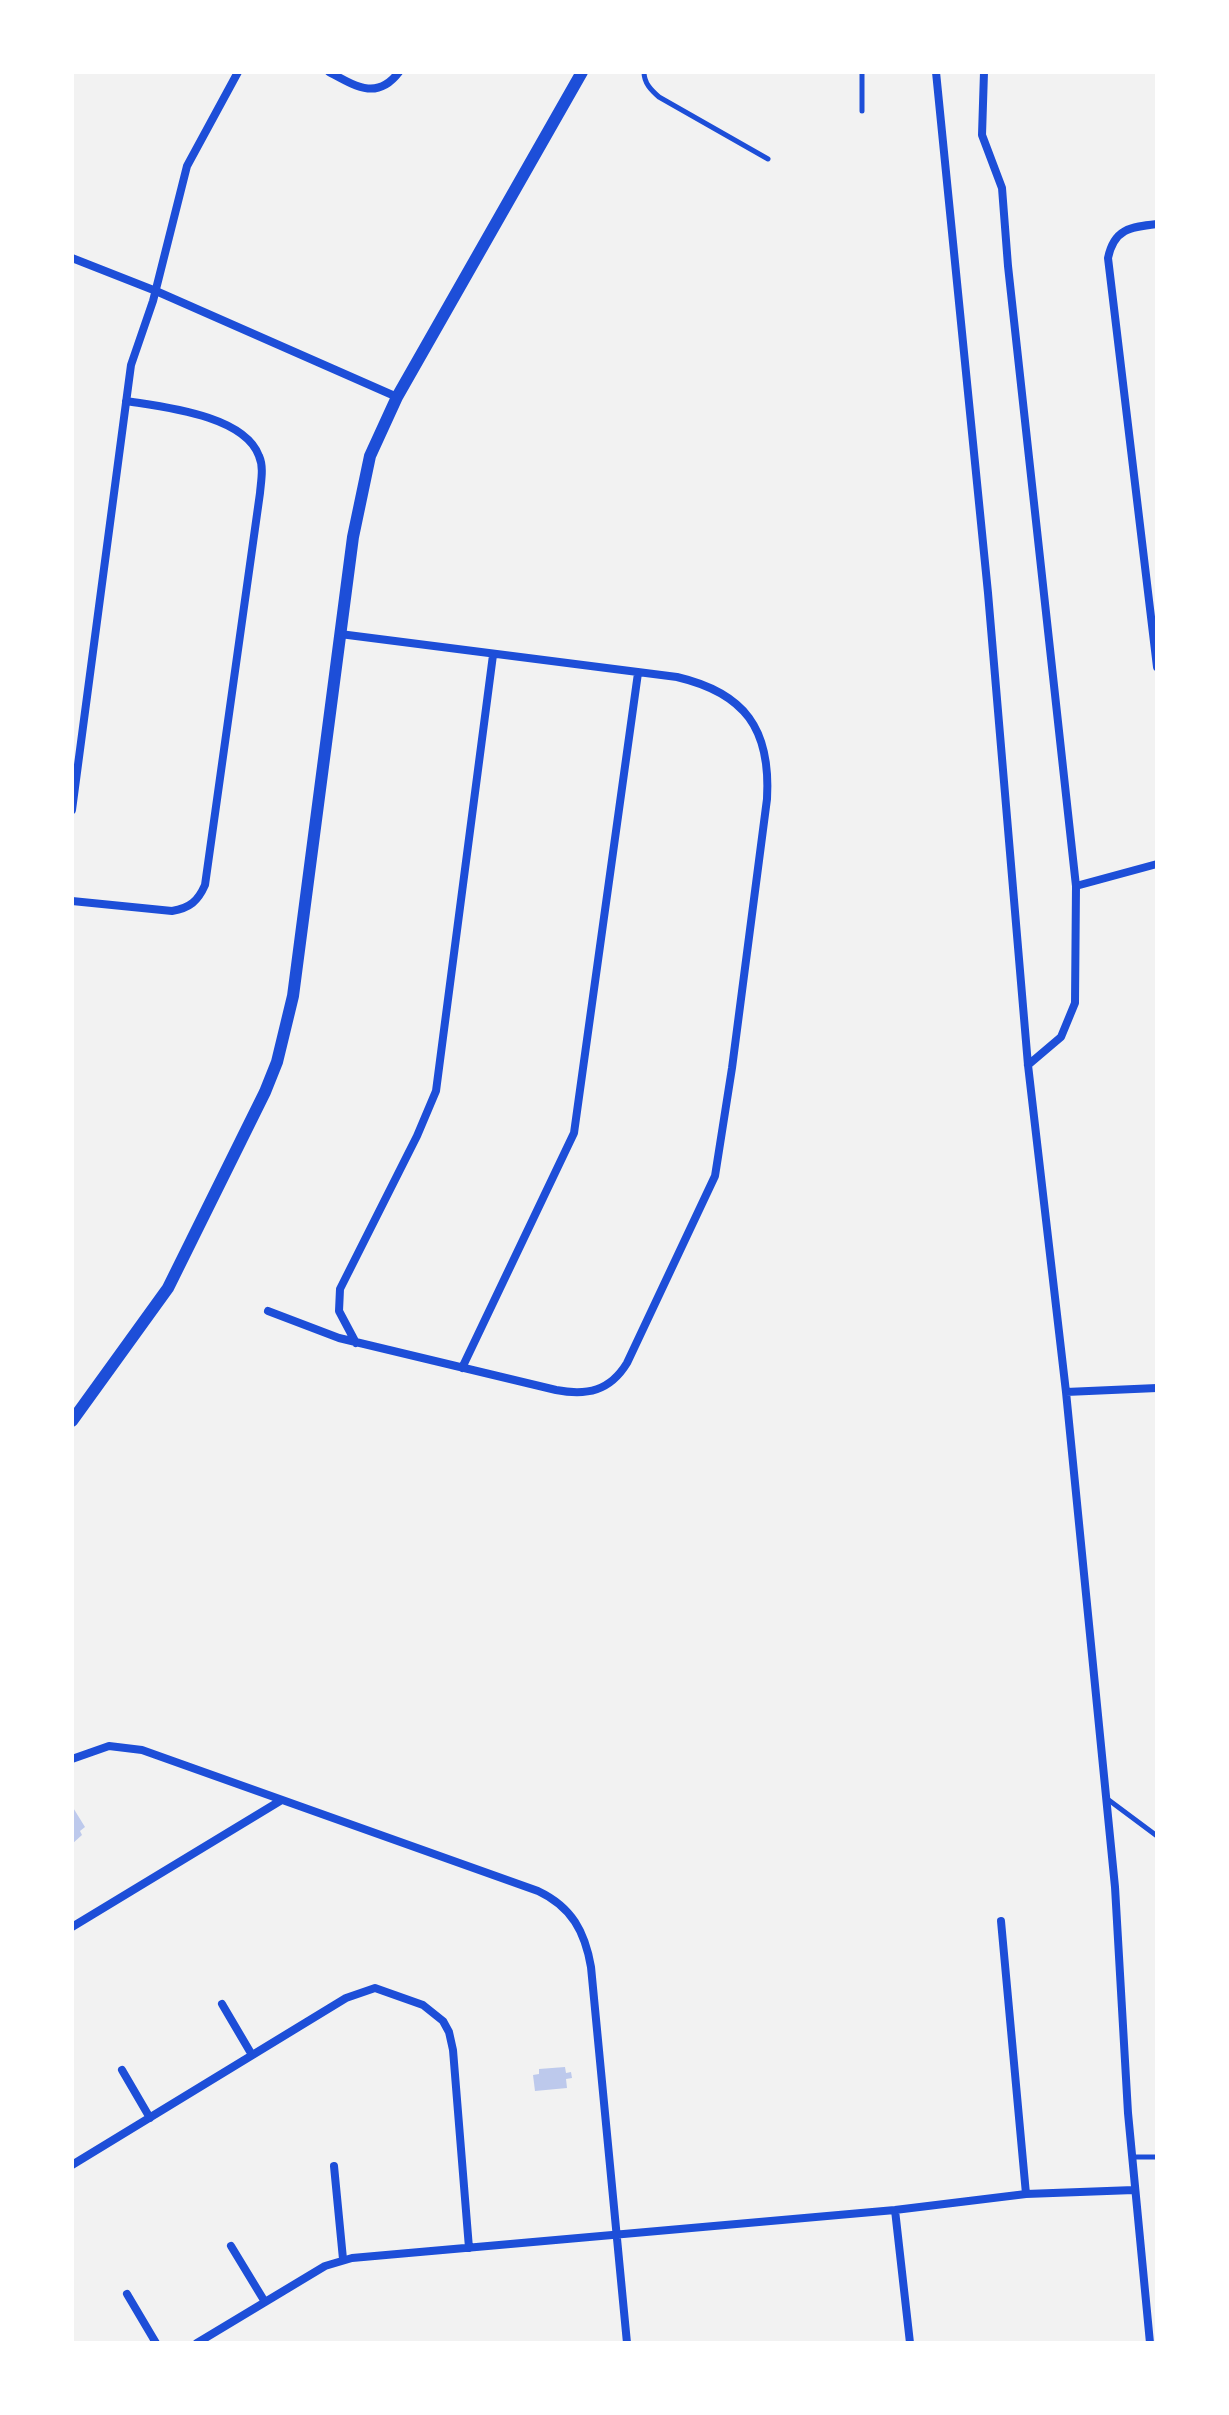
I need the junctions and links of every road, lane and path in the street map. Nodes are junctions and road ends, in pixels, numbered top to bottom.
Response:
1 (238, 72) edge
2 (329, 72) edge
3 (399, 72) edge
4 (582, 72) edge
5 (644, 72) edge
6 (862, 72) edge
7 (936, 72) edge
8 (984, 72) edge
9 (862, 111) dead end
10 (768, 159) dead end
11 (1157, 224) edge
12 (72, 258) edge
13 (156, 291) junction
14 (397, 397) junction
15 (126, 401) junction
16 (340, 634) junction
17 (493, 655) junction
18 (1157, 667) edge
19 (638, 673) junction
20 (72, 810) edge
21 (1157, 864) edge
22 (1076, 886) junction
23 (72, 901) edge
24 (1028, 1065) junction
25 (268, 1311) dead end
26 (356, 1343) junction
27 (462, 1368) junction
28 (1157, 1388) edge
29 (1066, 1392) junction
30 (72, 1421) edge
31 (72, 1759) edge
32 (1106, 1798) junction
33 (280, 1801) junction
34 (1157, 1836) edge
35 (1001, 1921) dead end
36 (72, 1927) edge
37 (222, 2004) dead end
38 (252, 2055) junction
39 (122, 2070) dead end
40 (150, 2118) junction
41 (1132, 2157) junction
42 (1157, 2157) edge
43 (72, 2165) edge
44 (334, 2166) dead end
45 (1134, 2190) junction
46 (1026, 2194) junction
47 (895, 2210) junction
48 (615, 2236) junction
49 (231, 2246) dead end
50 (469, 2248) junction
51 (343, 2259) junction
52 (127, 2294) dead end
53 (265, 2302) junction
54 (156, 2343) edge
55 (197, 2343) edge
56 (627, 2343) edge
57 (910, 2343) edge
58 (1150, 2343) edge

1 - 13 street
2 - 3 street
4 - 14 street
5 - 10 lane
6 - 9 lane
7 - 24 street
8 - 22 street
11 - 18 street
12 - 13 street
13 - 14 street
13 - 15 street
14 - 16 street
15 - 20 street
15 - 23 street
16 - 17 street
16 - 30 street
17 - 19 street
17 - 26 street
19 - 27 street
19 - 27 street
21 - 22 street
22 - 24 street
24 - 29 street
25 - 26 street
26 - 27 street
28 - 29 street
29 - 32 street
31 - 33 street
32 - 34 lane
32 - 41 street
33 - 36 street
33 - 48 street
35 - 46 street
37 - 38 street
38 - 40 street
38 - 50 street
39 - 40 street
40 - 43 street
41 - 42 lane
41 - 45 street
44 - 51 street
45 - 46 street
45 - 58 street
46 - 47 street
47 - 48 street
47 - 57 street
48 - 50 street
48 - 56 street
49 - 53 street
50 - 51 street
51 - 53 street
52 - 54 street
53 - 55 street

